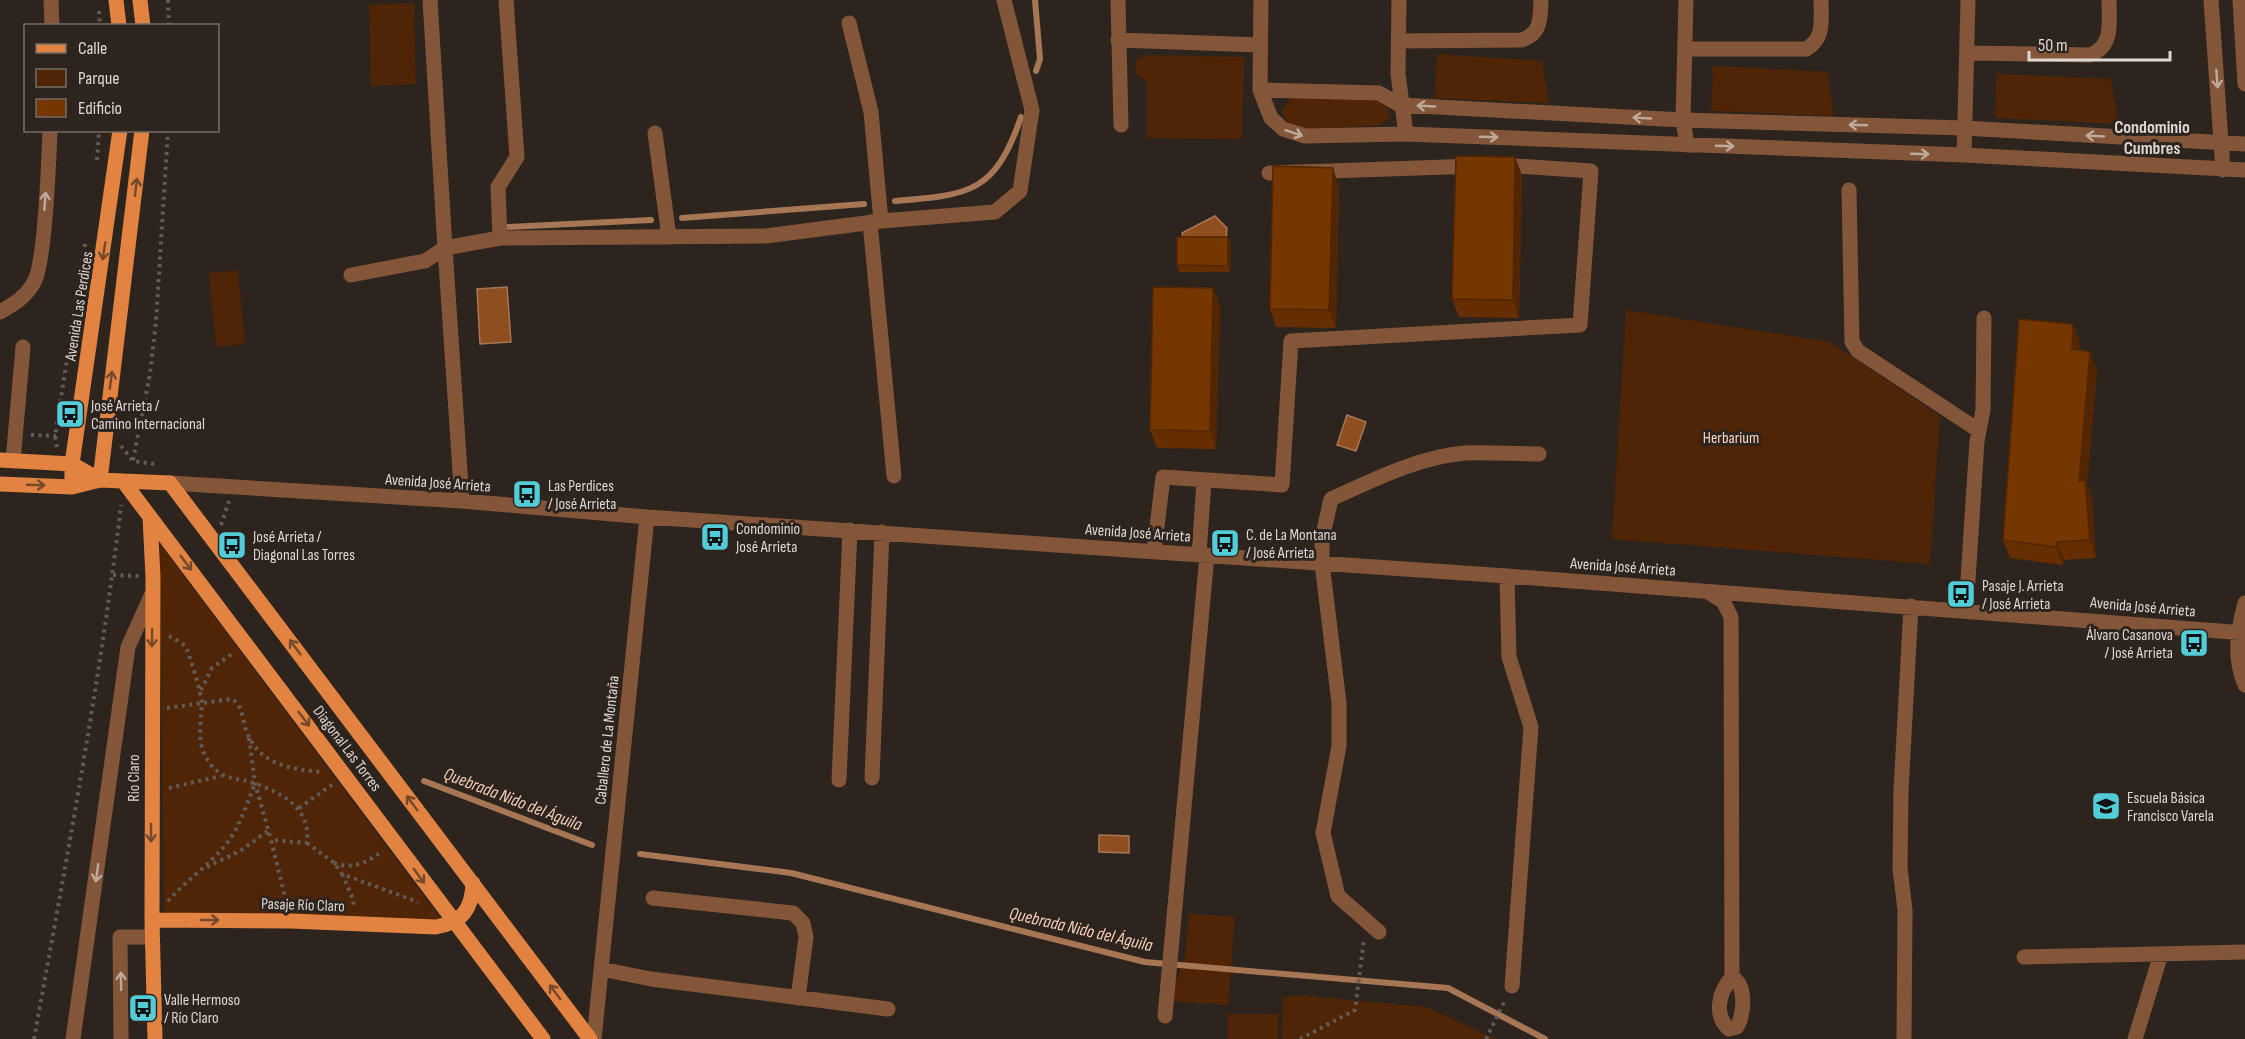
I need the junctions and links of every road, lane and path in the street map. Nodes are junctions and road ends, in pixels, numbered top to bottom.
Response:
1 (51, 0) edge
2 (116, 0) edge
3 (140, 0) edge
4 (168, 0) edge
5 (430, 0) edge
6 (507, 0) edge
7 (1004, 0) edge
8 (1118, 0) edge
9 (1261, 0) edge
10 (1399, 0) edge
11 (1541, 0) edge
12 (1686, 0) edge
13 (1821, 0) edge
14 (1968, 0) edge
15 (2109, 0) edge
16 (2211, 0) edge
17 (2240, 0) edge
18 (52, 24) edge
19 (119, 24) edge
20 (143, 24) edge
21 (169, 24) edge
22 (849, 24) dead end
23 (1118, 40) junction
24 (1398, 41) junction
25 (1260, 45) junction
26 (1685, 49) junction
27 (1967, 53) junction
28 (2245, 84) edge
29 (1260, 90) junction
30 (1400, 105) junction
31 (1683, 120) junction
32 (1120, 125) dead end
33 (1964, 128) junction
34 (50, 132) edge
35 (120, 132) edge
36 (142, 132) edge
37 (168, 132) edge
38 (655, 133) dead end
39 (1406, 134) junction
40 (2221, 144) junction
41 (2245, 144) edge
42 (1687, 145) junction
43 (1964, 155) junction
44 (2223, 170) junction
45 (2245, 170) edge
46 (1269, 173) dead end
47 (1849, 190) dead end
48 (876, 222) junction
49 (669, 237) junction
50 (500, 238) junction
51 (445, 248) junction
52 (351, 275) dead end
53 (0, 312) edge
54 (1984, 318) dead end
55 (23, 346) dead end
56 (1978, 430) junction
57 (16, 434) junction
58 (76, 439) junction
59 (119, 443) dead end
60 (1539, 454) dead end
61 (7, 460) edge
62 (72, 464) junction
63 (894, 476) dead end
64 (100, 480) junction
65 (123, 481) junction
66 (1204, 481) junction
67 (170, 483) junction
68 (0, 484) edge
69 (72, 487) junction
70 (462, 501) junction
71 (150, 517) junction
72 (647, 517) junction
73 (850, 530) junction
74 (882, 532) junction
75 (1154, 551) junction
76 (1203, 555) junction
77 (1322, 563) junction
78 (113, 574) dead end
79 (1507, 576) junction
80 (1704, 590) junction
81 (153, 594) junction
82 (1766, 595) junction
83 (2245, 603) edge
84 (1911, 606) junction
85 (1966, 610) junction
86 (1731, 617) junction
87 (152, 627) junction
88 (2241, 632) edge
89 (248, 646) junction
90 (2245, 685) edge
91 (200, 690) junction
92 (202, 702) junction
93 (151, 710) junction
94 (249, 737) junction
95 (346, 775) junction
96 (221, 776) junction
97 (872, 778) dead end
98 (839, 780) dead end
99 (255, 783) junction
100 (151, 792) junction
101 (299, 808) junction
102 (268, 831) junction
103 (271, 840) junction
104 (395, 842) junction
105 (307, 843) junction
106 (334, 863) junction
107 (204, 869) junction
108 (342, 874) junction
109 (473, 883) junction
110 (653, 898) dead end
111 (423, 905) dead end
112 (152, 920) junction
113 (291, 921) junction
114 (1367, 921) junction
115 (453, 923) junction
116 (355, 924) junction
117 (1379, 932) dead end
118 (152, 937) junction
119 (2245, 952) edge
120 (2161, 954) junction
121 (2024, 957) dead end
122 (601, 969) junction
123 (1731, 977) dead end
124 (1512, 986) dead end
125 (798, 998) junction
126 (1502, 1007) dead end
127 (888, 1009) dead end
128 (1165, 1016) dead end
129 (1486, 1037) edge
130 (34, 1039) edge
131 (73, 1039) edge
132 (121, 1039) edge
133 (155, 1039) edge
134 (543, 1039) edge
135 (592, 1039) edge
136 (1300, 1039) edge
137 (1904, 1039) edge
138 (2135, 1039) edge

1 - 18 street
2 - 19 main road
3 - 20 main road
4 - 21 path
5 - 51 street
6 - 50 street
7 - 48 street
8 - 23 street
9 - 25 street
10 - 24 street
11 - 24 street
12 - 26 street
13 - 26 street
14 - 27 street
15 - 27 street
16 -> 40 street
17 - 28 street
22 - 48 street
23 - 25 street
23 - 32 street
24 - 30 street
25 - 29 street
26 - 31 street
27 - 33 street
29 - 30 street
29 -> 39 street
31 -> 30 street
30 - 39 street
33 -> 31 street
31 - 42 street
40 -> 33 street
33 - 43 street
53 -> 34 street
35 -> 58 main road, Avenida Las Perdices
64 -> 36 main road
37 - 59 path
38 - 49 street
39 -> 42 street
40 - 41 street
40 - 44 street
42 -> 43 street
43 - 44 street
44 - 45 street
46 - 66 street
47 - 56 street
48 - 49 street
48 - 63 street
49 - 50 street
50 - 51 street
51 - 52 street
51 - 70 street
54 - 56 street
55 - 57 street
56 - 85 street
57 - 58 path
57 - 61 street
58 - 62 main road, Avenida Las Perdices
60 - 77 street
61 - 62 main road, Avenida José Arrieta
62 - 64 main road, Avenida José Arrieta
62 - 69 main road, Avenida Las Perdices
64 - 65 main road, Avenida José Arrieta
64 - 69 main road, Avenida José Arrieta
65 - 67 main road, Avenida José Arrieta
65 - 71 main road, Diagonal Las Torres
66 - 75 street
66 - 76 street
67 - 70 street, Avenida José Arrieta
109 -> 67 main road, Diagonal Las Torres
68 -> 69 main road, Avenida José Arrieta
70 - 72 street, Avenida José Arrieta
71 - 81 main road, Río Claro
71 -> 89 main road, Diagonal Las Torres
72 - 73 street, Avenida José Arrieta
72 - 122 street, Caballero de La Montaña
73 - 74 street, Avenida José Arrieta
73 - 98 street
74 - 75 street, Avenida José Arrieta
74 - 97 street
75 - 76 street, Avenida José Arrieta
76 - 77 street, Avenida José Arrieta
76 - 128 street
77 - 79 street, Avenida José Arrieta
77 - 114 street
78 - 130 path
79 - 80 street, Avenida José Arrieta
79 - 124 street
80 - 82 street, Avenida José Arrieta
80 - 86 street
81 - 87 main road, Río Claro
81 -> 131 street
82 - 84 street, Avenida José Arrieta
82 - 86 street
83 - 88 street
84 - 85 street, Avenida José Arrieta
84 - 137 street
85 - 88 street, Avenida José Arrieta
86 - 123 street
87 - 91 path
87 -> 93 main road, Río Claro
88 - 90 street
89 - 91 path
89 -> 95 main road, Diagonal Las Torres
91 - 92 path
92 - 93 path
92 - 94 path
92 - 96 path
93 - 100 main road, Río Claro
94 - 95 path
94 - 99 path
95 - 101 path
95 - 104 main road, Diagonal Las Torres
96 - 99 path
96 - 100 path
99 - 101 path
99 - 102 path
99 - 107 path
100 -> 112 main road, Río Claro
101 - 105 path
102 - 103 path
102 - 107 path
103 - 105 path
103 - 113 path
104 - 106 path
104 -> 115 main road, Diagonal Las Torres
105 - 106 path
106 - 108 path
107 - 112 path
108 - 111 path
108 - 116 path
109 - 115 main road
135 -> 109 main road, Diagonal Las Torres
110 - 125 street
112 -> 113 main road, Pasaje Río Claro
112 - 118 main road, Río Claro
113 - 116 main road, Pasaje Río Claro
114 - 117 street
114 - 136 path
115 - 116 main road, Pasaje Río Claro
115 - 134 main road, Diagonal Las Torres
132 -> 118 street
118 - 133 main road, Río Claro
119 - 120 street
120 - 121 street
120 - 138 street
122 - 125 street
122 - 135 street, Caballero de La Montaña
125 - 127 street
126 - 129 path

